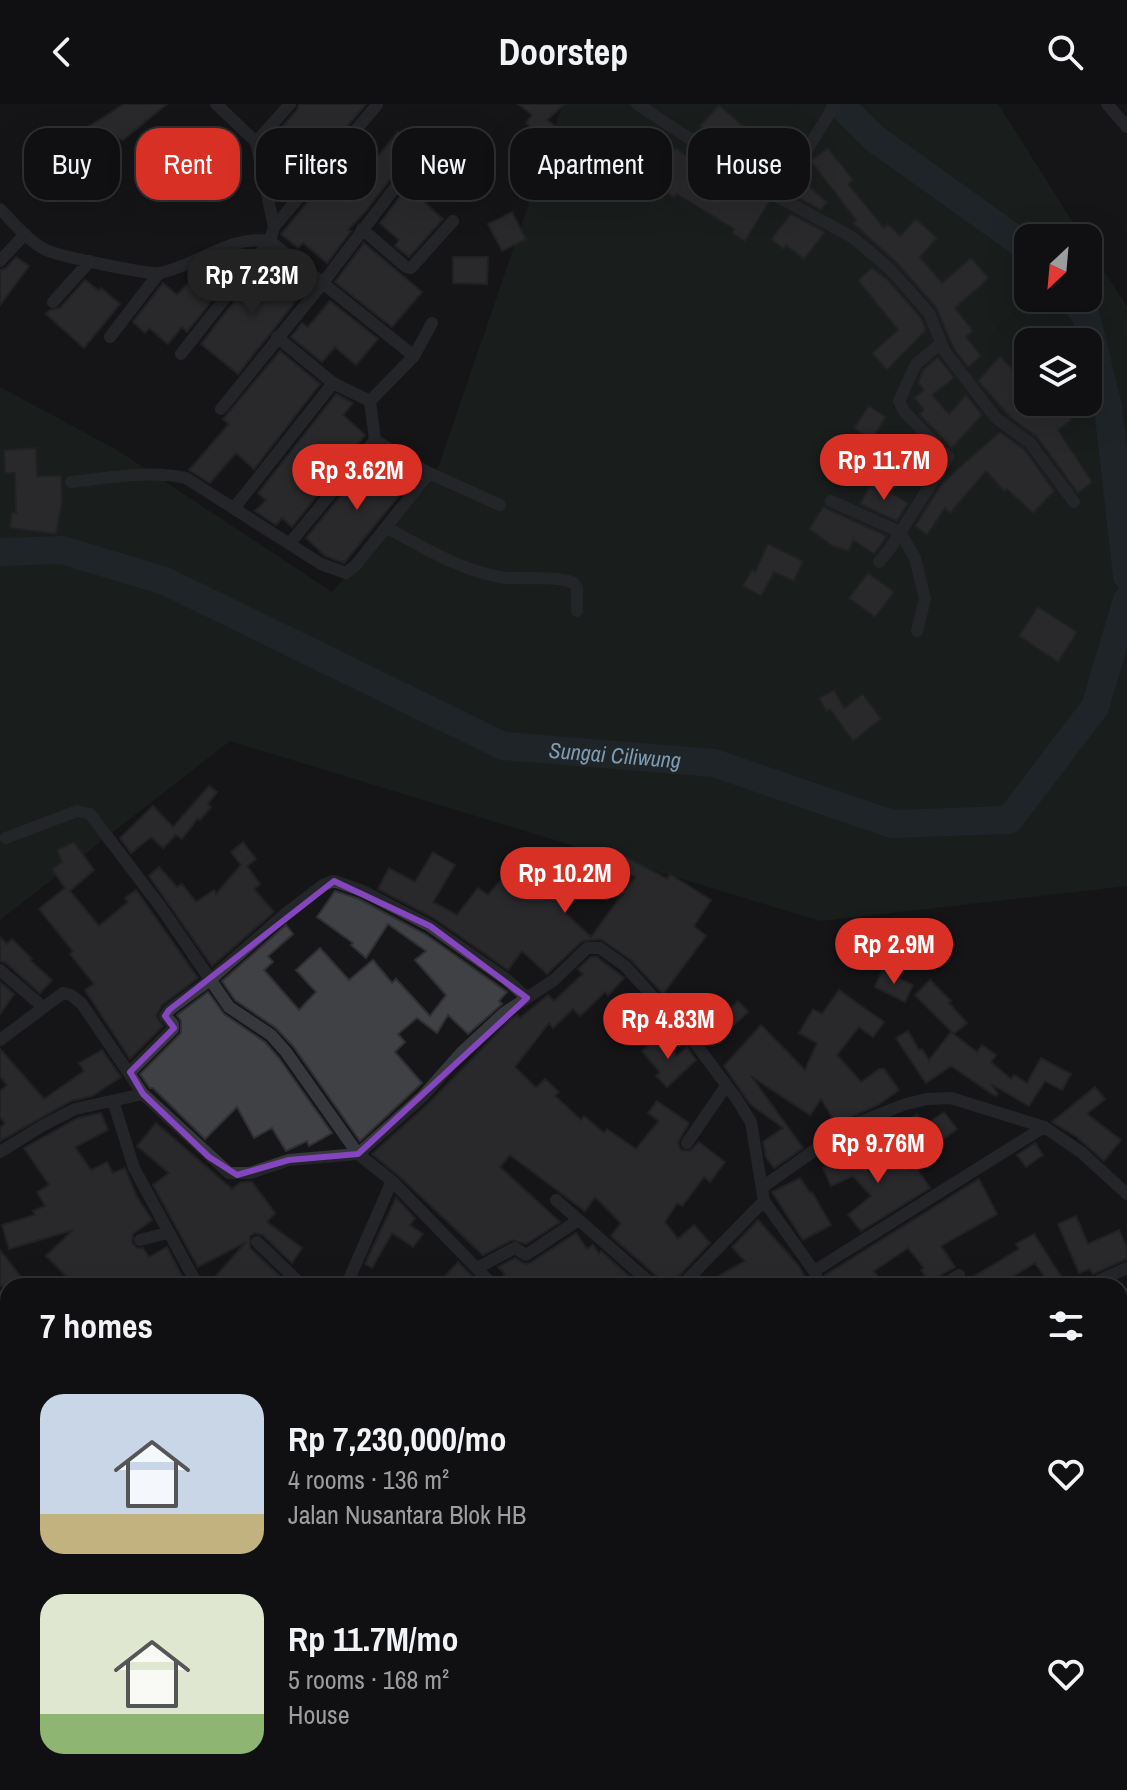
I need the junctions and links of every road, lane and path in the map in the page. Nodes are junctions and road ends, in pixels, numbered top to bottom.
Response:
1 (216, 104) edge
2 (290, 104) edge
3 (637, 104) edge
4 (835, 104) edge
5 (1107, 104) edge
6 (377, 105) edge
7 (1127, 127) edge
8 (269, 128) edge
9 (688, 138) edge
10 (256, 142) edge
11 (810, 145) edge
12 (392, 190) edge
13 (268, 200) edge
14 (784, 200) edge
15 (0, 209) edge
16 (453, 221) dead end
17 (274, 227) junction
18 (362, 229) junction
19 (25, 234) junction
20 (270, 241) junction
21 (0, 261) edge
22 (90, 261) junction
23 (159, 273) junction
24 (322, 284) junction
25 (53, 302) dead end
26 (432, 323) dead end
27 (110, 337) dead end
28 (277, 337) junction
29 (941, 343) junction
30 (181, 354) dead end
31 (414, 356) junction
32 (333, 383) junction
33 (370, 401) junction
34 (221, 409) dead end
35 (375, 440) junction
36 (429, 473) junction
37 (71, 482) dead end
38 (831, 501) dead end
39 (1074, 502) dead end
40 (500, 505) dead end
41 (235, 507) junction
42 (387, 528) junction
43 (900, 532) junction
44 (290, 543) junction
45 (879, 562) dead end
46 (577, 611) dead end
47 (917, 631) dead end
48 (6, 838) dead end
49 (0, 970) edge
50 (210, 980) junction
51 (527, 998) junction
52 (43, 1007) junction
53 (0, 1040) edge
54 (130, 1072) junction
55 (726, 1086) junction
56 (143, 1094) junction
57 (113, 1101) junction
58 (1044, 1127) junction
59 (687, 1143) dead end
60 (0, 1152) edge
61 (358, 1154) junction
62 (392, 1181) junction
63 (764, 1186) junction
64 (1127, 1194) edge
65 (556, 1200) dead end
66 (764, 1201) junction
67 (577, 1221) junction
68 (167, 1233) junction
69 (140, 1240) dead end
70 (257, 1242) dead end
71 (477, 1268) junction
72 (1127, 1268) edge
73 (814, 1271) junction
74 (959, 1275) dead end
75 (193, 1278) edge
76 (295, 1278) edge
77 (350, 1278) edge
78 (486, 1278) edge
79 (645, 1278) edge
80 (689, 1278) edge
81 (817, 1278) edge
82 (954, 1278) edge
83 (1104, 1278) edge

1 - 10 street
2 - 8 street
3 - 9 street
4 - 11 street
5 - 7 street
6 - 17 street
12 - 18 street
13 - 17 street
14 - 29 street
15 - 19 street
16 - 18 street
17 - 20 street
18 - 24 street
19 - 21 street
19 - 22 street
20 - 23 street
20 - 24 street
20 - 30 street
22 - 23 street
22 - 25 street
23 - 27 street
24 - 28 street
24 - 31 street
26 - 31 street
28 - 32 street
28 - 34 street
29 - 39 street
29 - 43 street
31 - 33 street
32 - 33 street
32 - 41 street
33 - 35 street
35 - 36 street
35 - 44 street
36 - 40 street
36 - 42 street
37 - 41 street
38 - 43 street
41 - 44 street
42 - 44 street
42 - 46 street
43 - 45 street
43 - 47 street
48 - 50 street
49 - 52 street
50 - 51 street
50 - 54 street
50 - 61 street
51 - 55 street
51 - 61 street
52 - 53 street
52 - 54 street
54 - 56 street
55 - 59 street
55 - 63 street
56 - 57 street
56 - 61 street
57 - 60 street
57 - 68 street
58 - 63 street
58 - 64 street
58 - 73 street
61 - 62 street
62 - 71 street
62 - 77 street
63 - 66 street
65 - 67 street
66 - 73 street
66 - 80 street
67 - 71 street
67 - 79 street
68 - 69 street
68 - 75 street
70 - 76 street
71 - 78 street
72 - 83 street
73 - 81 street
74 - 82 street

